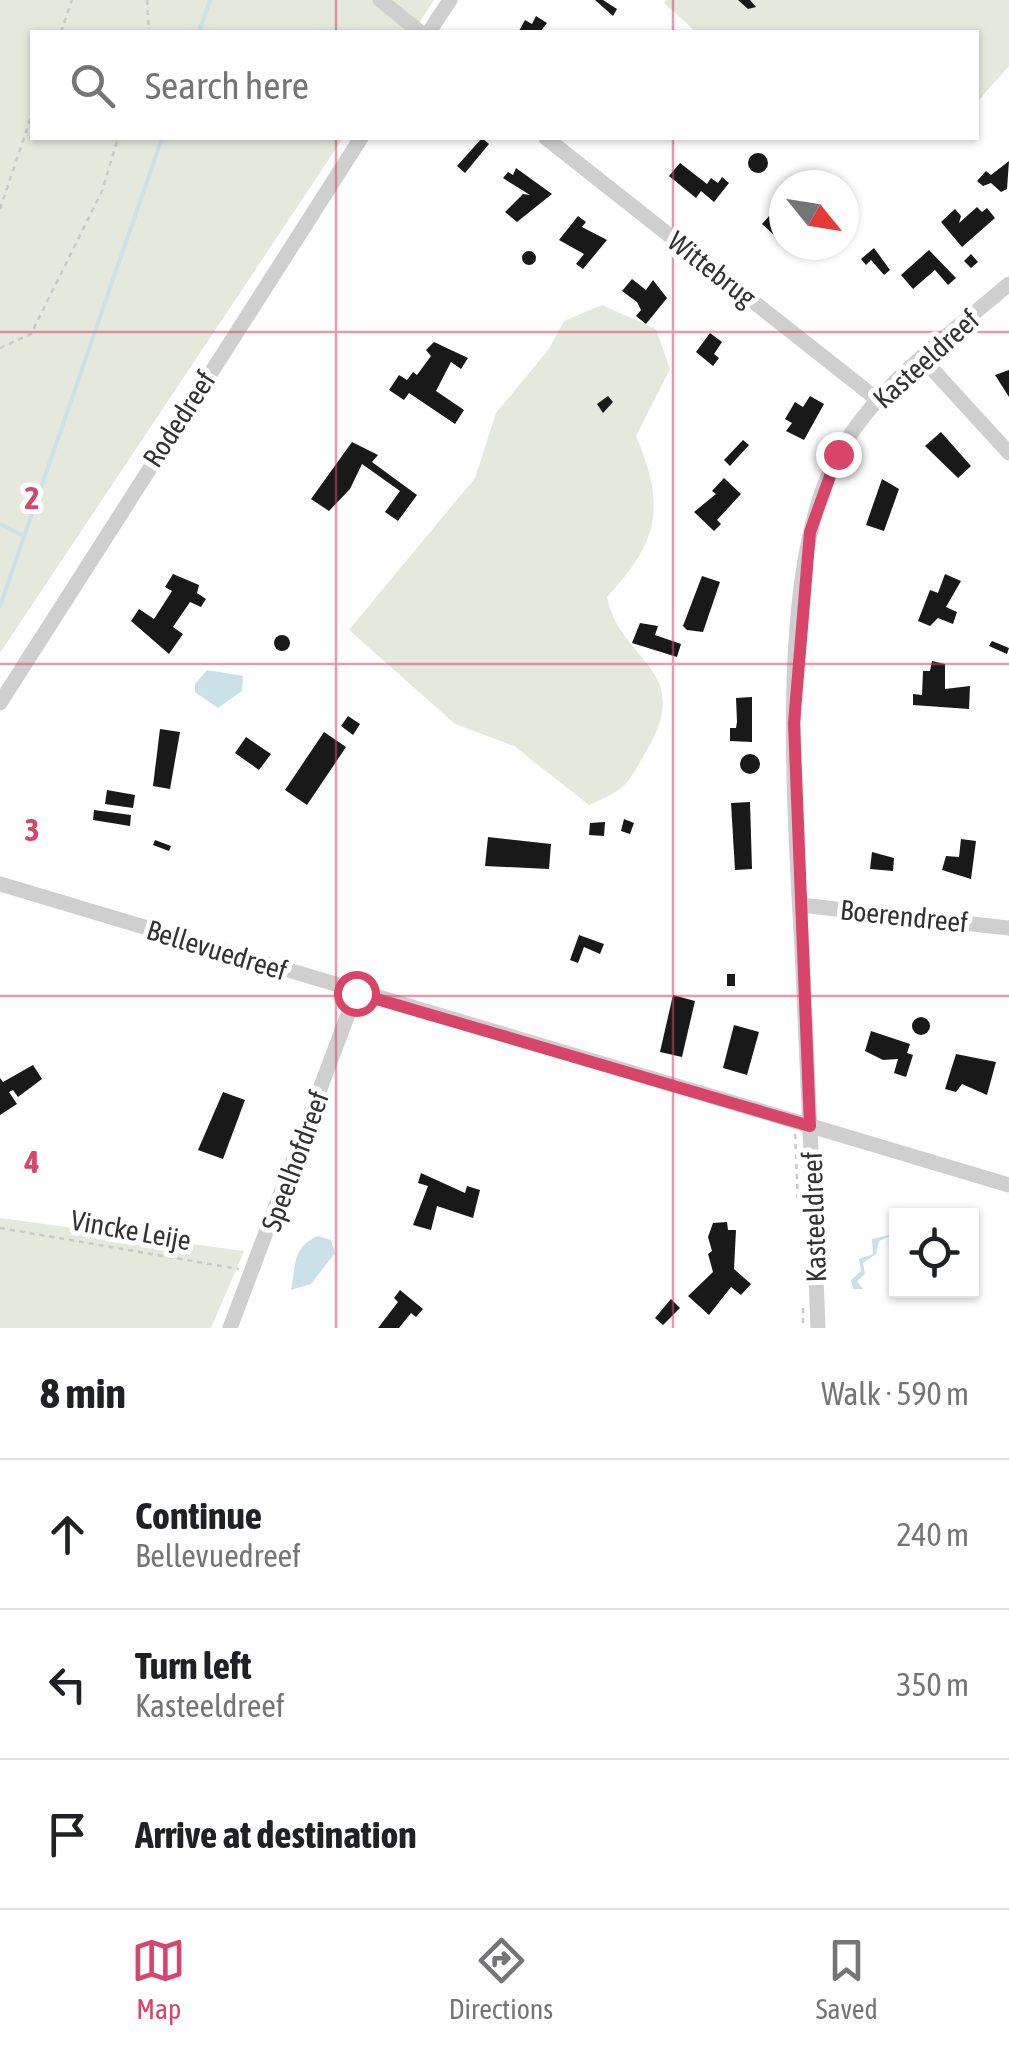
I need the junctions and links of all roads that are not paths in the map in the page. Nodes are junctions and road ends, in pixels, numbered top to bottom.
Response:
1 (380, 0) edge
2 (450, 0) edge
3 (418, 30) edge
4 (431, 30) edge
5 (360, 140) edge
6 (549, 140) edge
7 (1009, 284) edge
8 (923, 359) junction
9 (878, 400) junction
10 (1009, 453) edge
11 (0, 703) edge
12 (0, 884) edge
13 (800, 905) junction
14 (1009, 928) edge
15 (356, 993) junction
16 (802, 1124) junction
17 (1009, 1185) edge
18 (230, 1328) edge
19 (818, 1328) edge

1 - 3 street
2 - 4 street
5 - 11 street, Rodedreef
6 - 9 street, Wittebrug
7 - 8 street, Kasteeldreef
8 - 9 street, Kasteeldreef
8 - 10 street
9 - 13 street, Kasteeldreef
12 - 15 street, Bellevuedreef
13 - 14 street, Boerendreef
13 - 16 street, Kasteeldreef
15 - 16 street, Bellevuedreef
15 - 18 street, Speelhofdreef
16 - 17 street, Bellevuedreef
16 - 19 street, Kasteeldreef

